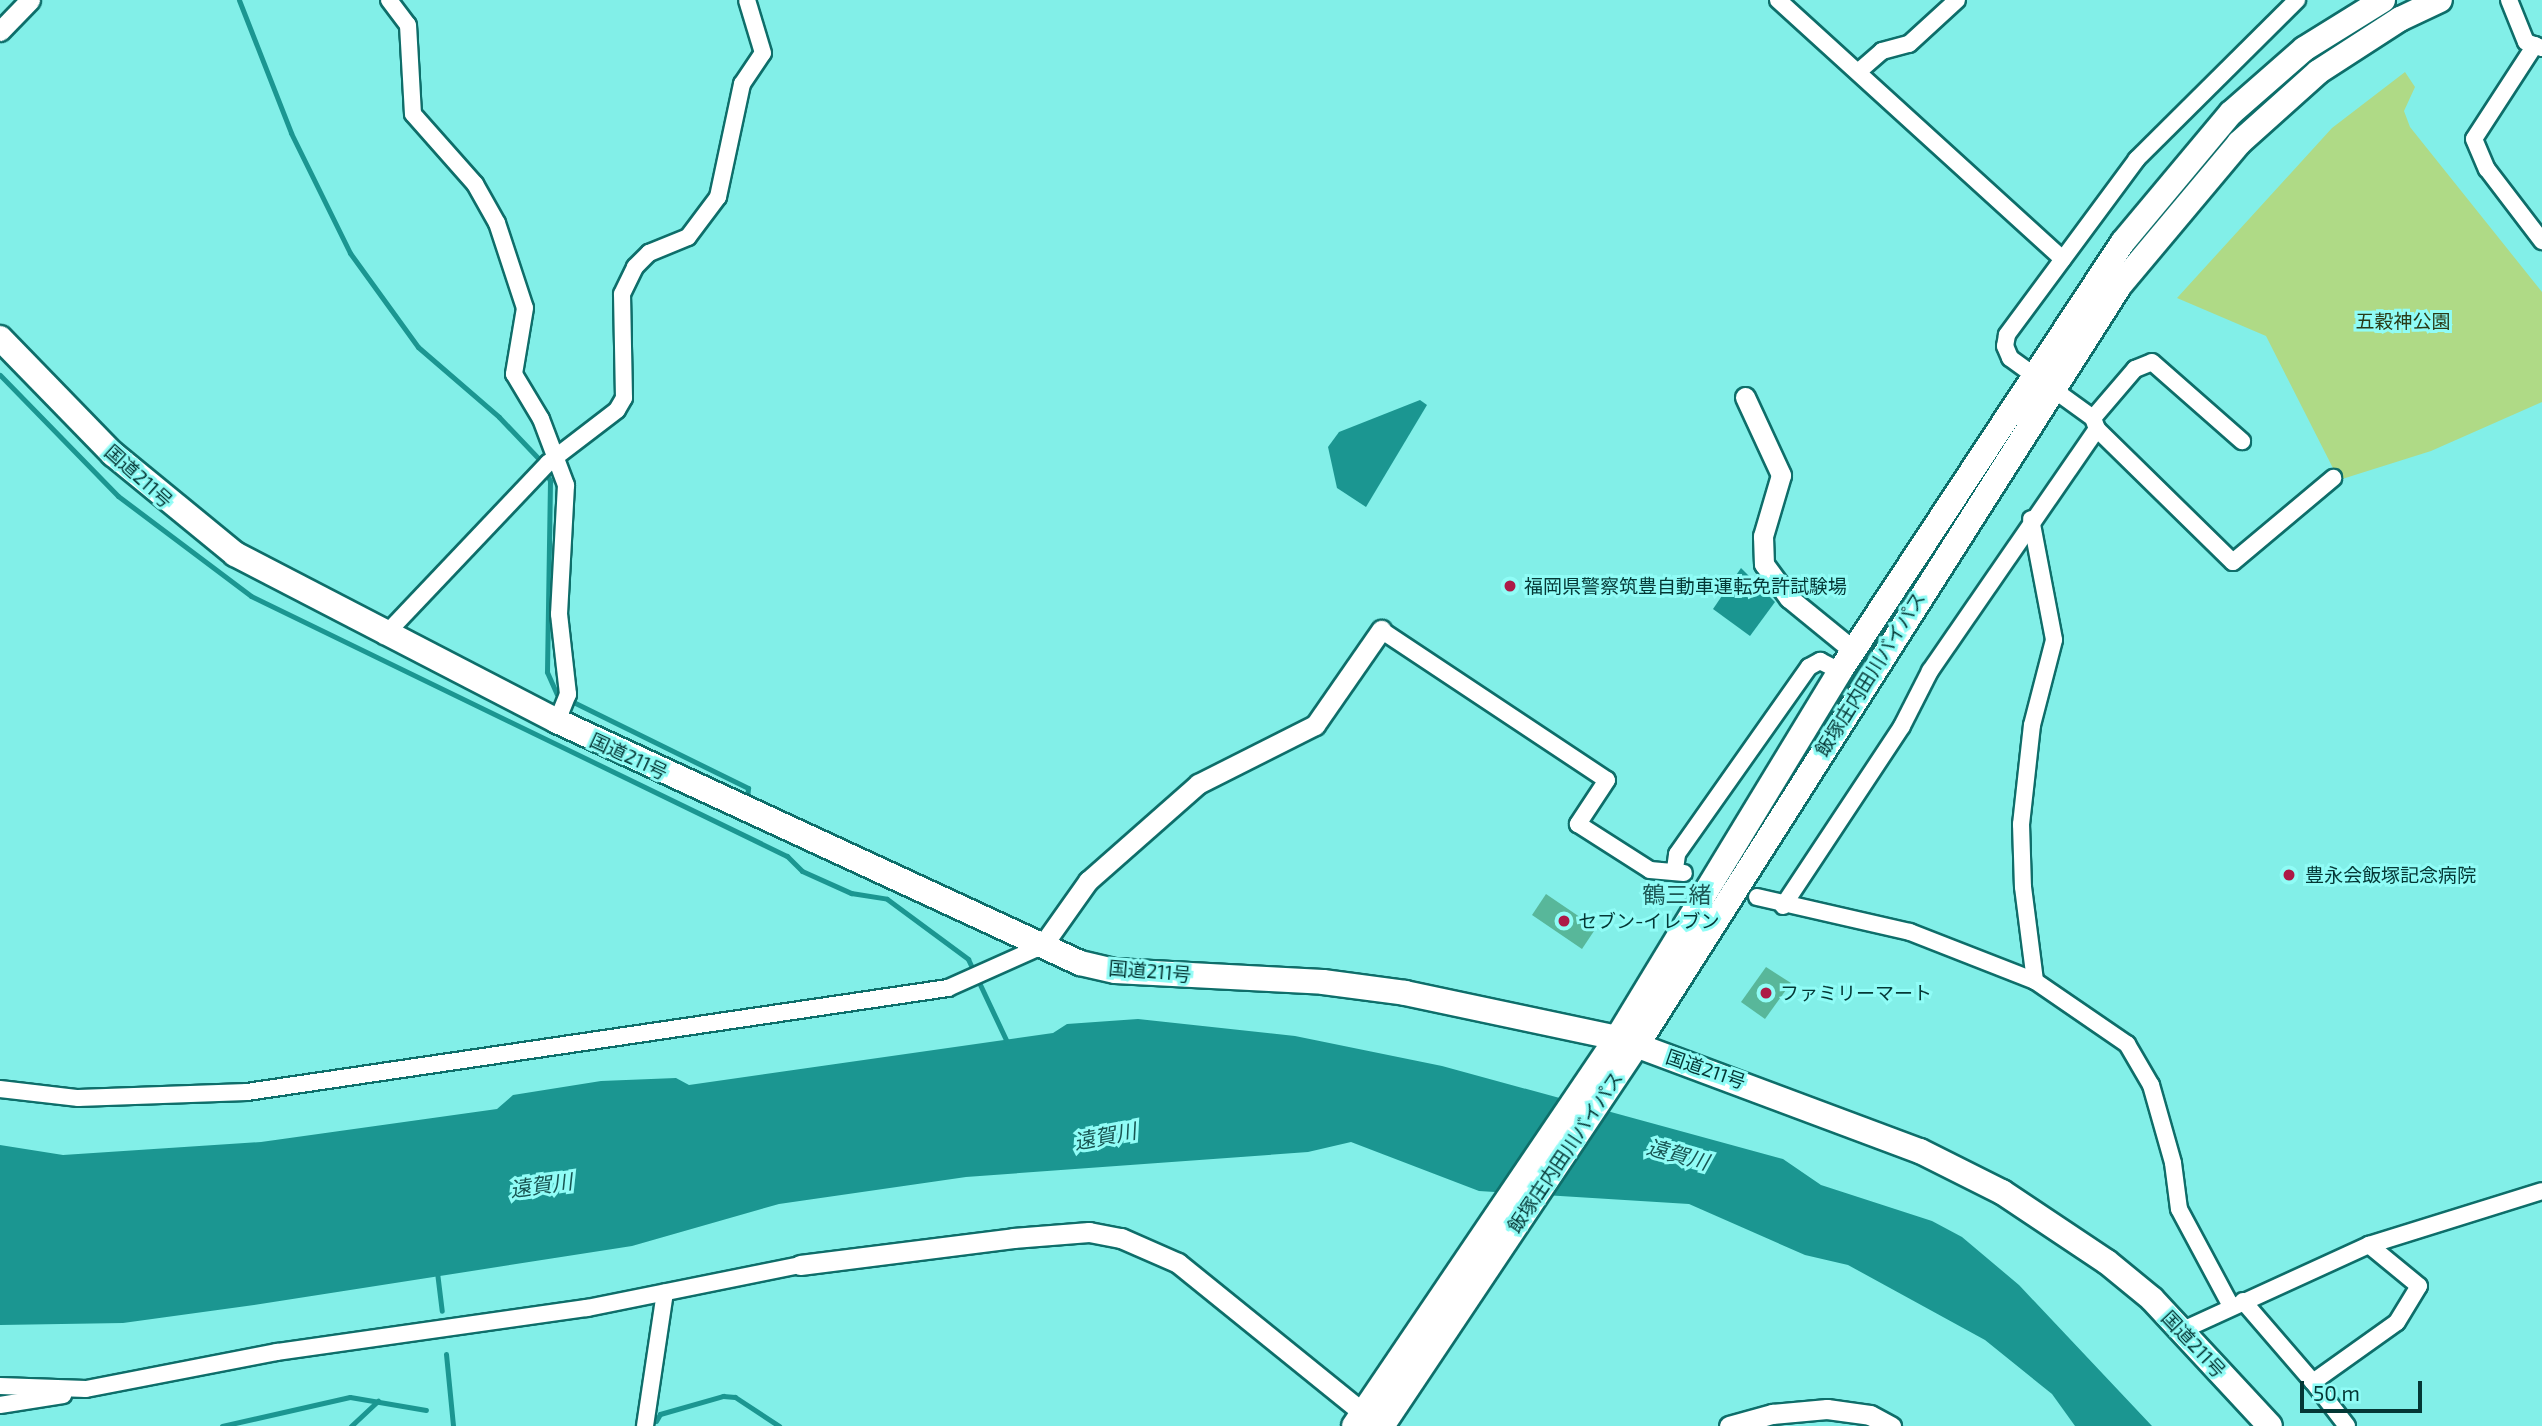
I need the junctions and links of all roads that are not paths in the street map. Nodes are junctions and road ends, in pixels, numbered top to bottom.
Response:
1 (30, 0) edge
2 (389, 0) edge
3 (747, 0) edge
4 (1778, 0) edge
5 (1957, 0) edge
6 (2297, 0) edge
7 (2383, 0) edge
8 (2440, 0) edge
9 (2509, 0) edge
10 (0, 31) edge
11 (2539, 46) edge
12 (1857, 72) junction
13 (2542, 241) edge
14 (2063, 259) junction
15 (0, 338) edge
16 (2042, 381) junction
17 (1745, 397) dead end
18 (2095, 424) junction
19 (2242, 441) dead end
20 (548, 463) junction
21 (2333, 478) dead end
22 (2031, 519) junction
23 (1381, 630) joint
24 (384, 636) junction
25 (1847, 661) junction
26 (563, 708) junction
27 (1757, 897) dead end
28 (1783, 906) junction
29 (1042, 946) junction
30 (2035, 981) junction
31 (1627, 1042) junction
32 (0, 1089) edge
33 (2542, 1191) edge
34 (2369, 1245) junction
35 (800, 1265) joint
36 (665, 1292) junction
37 (2237, 1303) junction
38 (2183, 1330) junction
39 (2313, 1382) junction
40 (0, 1386) edge
41 (86, 1389) junction
42 (0, 1405) edge
43 (1370, 1423) edge
44 (645, 1426) edge
45 (1729, 1426) edge
46 (1891, 1426) edge
47 (2270, 1426) edge
48 (2347, 1426) edge

1 - 10 street
2 - 20 street
3 - 20 street
4 - 12 street
5 - 12 street
6 - 14 street
7 - 16 highway, 飯塚庄内田川バイパス
8 - 16 highway, 飯塚庄内田川バイパス
9 - 11 street
11 - 13 street
12 - 14 street
14 - 16 street
15 - 24 highway, 国道211号
16 - 18 street
16 - 25 highway, 飯塚庄内田川バイパス
16 - 31 highway, 飯塚庄内田川バイパス
17 - 25 street
18 - 19 street
18 - 21 street
18 - 22 street
20 - 24 street
20 - 26 street
22 - 28 street
22 - 30 street
23 - 25 street
23 - 29 street
24 - 26 highway, 国道211号
25 - 31 highway, 飯塚庄内田川バイパス
26 - 29 highway, 国道211号
27 - 28 street
28 - 30 street
29 - 31 highway, 国道211号
29 - 32 street
30 - 37 street
31 - 38 highway, 国道211号
31 - 43 highway, 飯塚庄内田川バイパス
33 - 34 street
34 - 37 street
34 - 39 street
35 - 36 street
35 - 43 street
36 - 41 street
36 - 44 street
37 - 38 street
37 - 39 street
38 - 47 highway, 国道211号
39 - 48 street
40 - 41 street
41 - 42 street
45 - 46 street

